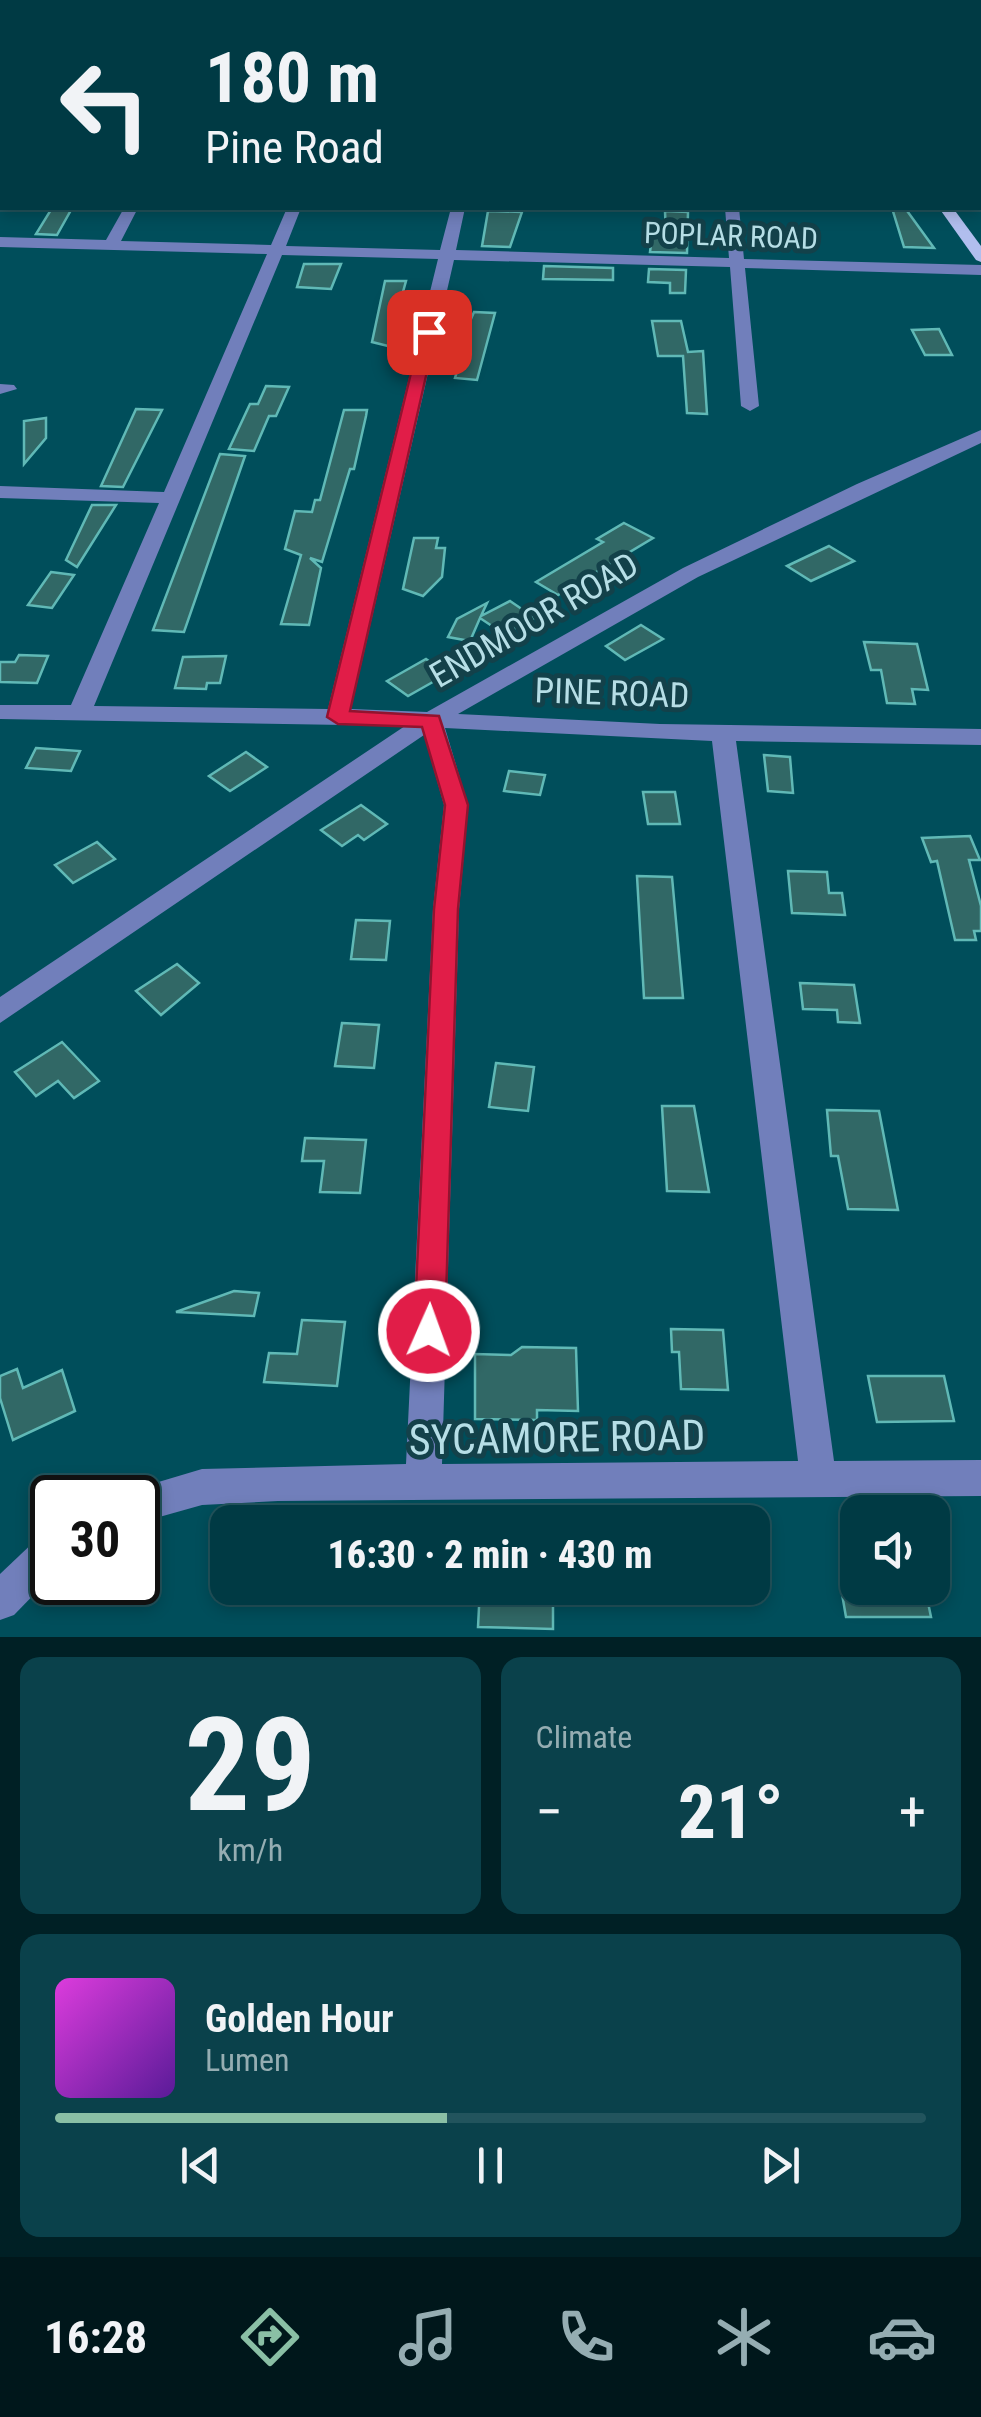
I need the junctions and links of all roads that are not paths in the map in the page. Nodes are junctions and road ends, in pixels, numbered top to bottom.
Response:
1 (130, 210) edge
2 (293, 210) edge
3 (458, 210) edge
4 (732, 210) edge
5 (947, 210) edge
6 (0, 242) edge
7 (110, 246) junction
8 (276, 250) junction
9 (447, 256) junction
10 (981, 257) edge
11 (736, 264) junction
12 (981, 270) edge
13 (750, 406) dead end
14 (981, 436) edge
15 (0, 492) edge
16 (170, 498) junction
17 (0, 712) edge
18 (78, 714) junction
19 (338, 717) junction
20 (431, 720) junction
21 (722, 731) junction
22 (981, 737) edge
23 (0, 1012) edge
24 (981, 1478) edge
25 (818, 1479) junction
26 (423, 1484) junction
27 (160, 1498) edge
28 (30, 1570) edge
29 (0, 1600) edge

1 - 7 street
2 - 8 street
3 - 9 street
4 - 11 street
5 - 10 main road
6 - 7 street, POPLAR ROAD
7 - 8 street, POPLAR ROAD
8 - 9 street, POPLAR ROAD
8 - 16 street
9 - 11 street, POPLAR ROAD
9 - 19 street
11 - 12 street, POPLAR ROAD
11 - 13 street
14 - 20 street, ENDMOOR ROAD
15 - 16 street
16 - 18 street
17 - 18 street, PINE ROAD
18 - 19 street, PINE ROAD
19 - 20 street, PINE ROAD
20 - 21 street, PINE ROAD
20 - 23 street, ENDMOOR ROAD
20 - 26 street
21 - 22 street, PINE ROAD
21 - 25 street
24 - 25 street, SYCAMORE ROAD
25 - 26 street, SYCAMORE ROAD
26 - 27 street, SYCAMORE ROAD
28 - 29 street

